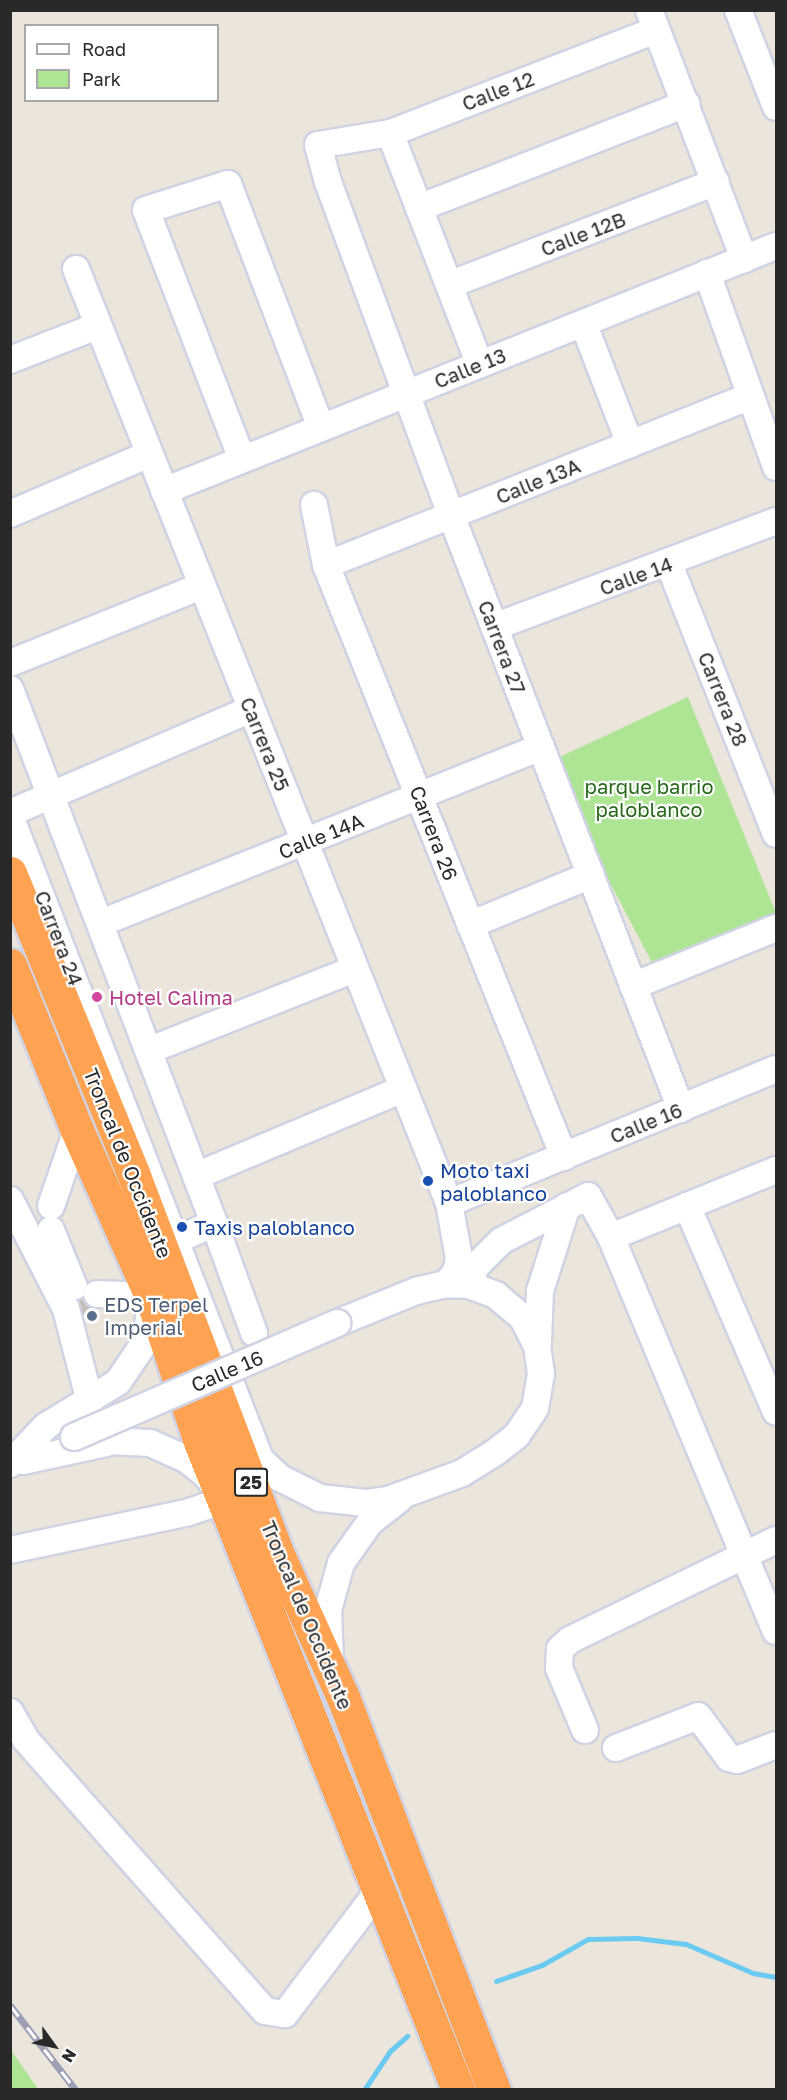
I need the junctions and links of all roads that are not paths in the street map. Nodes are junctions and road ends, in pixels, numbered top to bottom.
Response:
1 (738, 10) edge
2 (652, 20) edge
3 (686, 104) junction
4 (777, 106) edge
5 (390, 133) junction
6 (337, 142) joint
7 (717, 182) junction
8 (419, 207) junction
9 (777, 246) edge
10 (744, 259) junction
11 (76, 269) dead end
12 (707, 273) junction
13 (449, 285) junction
14 (585, 325) junction
15 (97, 326) junction
16 (10, 360) edge
17 (479, 362) junction
18 (406, 394) junction
19 (750, 396) junction
20 (321, 428) junction
21 (630, 444) junction
22 (148, 454) junction
23 (242, 459) junction
24 (777, 467) edge
25 (164, 491) junction
26 (314, 505) dead end
27 (10, 513) edge
28 (451, 515) junction
29 (777, 521) edge
30 (669, 564) junction
31 (326, 565) junction
32 (202, 586) junction
33 (494, 627) junction
34 (10, 663) edge
35 (10, 689) edge
36 (251, 709) junction
37 (541, 747) junction
38 (52, 795) junction
39 (420, 796) junction
40 (10, 814) edge
41 (777, 834) edge
42 (304, 843) junction
43 (10, 873) edge
44 (591, 875) junction
45 (101, 923) junction
46 (470, 925) junction
47 (777, 928) edge
48 (355, 969) junction
49 (11, 970) edge
50 (633, 986) junction
51 (10, 1006) edge
52 (150, 1050) junction
53 (777, 1069) edge
54 (403, 1089) junction
55 (681, 1109) junction
56 (73, 1140) junction
57 (564, 1157) junction
58 (196, 1176) junction
59 (774, 1178) edge
60 (10, 1200) edge
61 (567, 1206) junction
62 (687, 1206) junction
63 (451, 1211) junction
64 (213, 1224) junction
65 (611, 1237) junction
66 (177, 1240) junction
67 (457, 1285) junction
68 (416, 1290) junction
69 (151, 1296) junction
70 (78, 1299) junction
71 (254, 1333) dead end
72 (537, 1346) junction
73 (90, 1402) junction
74 (224, 1410) junction
75 (777, 1412) edge
76 (15, 1464) edge
77 (262, 1464) junction
78 (410, 1492) junction
79 (225, 1500) junction
80 (777, 1540) edge
81 (10, 1550) edge
82 (745, 1553) junction
83 (777, 1631) edge
84 (343, 1698) junction
85 (10, 1712) edge
86 (585, 1730) dead end
87 (777, 1744) edge
88 (615, 1748) dead end
89 (380, 1889) junction
90 (458, 2090) edge
91 (494, 2090) edge

1 - 4 street
2 - 3 street
2 - 5 street, Calle 12
3 - 7 street
3 - 8 street
5 - 6 street, Calle 12
5 - 8 street
6 - 18 street, Carrera 27
7 - 10 street
7 - 13 street, Calle 12B
8 - 13 street
9 - 10 street, Calle 13
10 - 12 street, Calle 13
11 - 15 street, Carrera 25
12 - 14 street, Calle 13
12 - 19 street
13 - 17 street
14 - 17 street, Calle 13
14 - 21 street
15 - 16 street
15 - 22 street, Carrera 25
17 - 18 street, Calle 13
18 - 20 street, Calle 13
18 - 28 street, Carrera 27
19 - 21 street, Calle 13A
19 - 24 street
20 - 23 street, Calle 13
20 - 23 street
21 - 28 street, Calle 13A
22 - 25 street, Carrera 25
22 - 27 street
23 - 25 street, Calle 13
25 - 32 street, Carrera 25
26 - 31 street, Carrera 26
28 - 31 street, Calle 13A
28 - 33 street, Carrera 27
29 - 30 street, Calle 14
30 - 33 street, Calle 14
30 - 41 street, Carrera 28
31 - 39 street, Carrera 26
32 - 34 street
32 - 36 street, Carrera 25
33 - 37 street, Carrera 27
35 - 38 street
36 - 38 street
36 - 42 street, Carrera 25
37 - 39 street, Calle 14A
37 - 44 street, Carrera 27
38 - 40 street
38 - 45 street
39 - 42 street, Calle 14A
39 - 46 street, Carrera 26
40 - 66 street, Carrera 24
42 - 45 street, Calle 14A
42 - 48 street, Carrera 25
43 - 74 highway, Troncal de Occidente / 25
44 - 46 street
44 - 50 street, Carrera 27
45 - 52 street
46 - 57 street, Carrera 26
47 - 50 street
48 - 52 street
48 - 54 street, Carrera 25
49 - 56 highway, Troncal de Occidente / 25
50 - 55 street, Carrera 27
51 - 56 street
52 - 58 street
53 - 55 street, Calle 16
54 - 58 street
54 - 63 street, Carrera 25
55 - 57 street, Calle 16
56 - 69 highway, Troncal de Occidente / 25
56 - 70 street
57 - 63 street, Calle 16
58 - 64 street
59 - 62 street
60 - 70 street
61 - 65 street
61 - 67 street
61 - 72 street
62 - 65 street
62 - 75 street
63 - 67 street, Carrera 25
63 - 68 street
64 - 66 street
64 - 71 street
65 - 82 street
66 - 77 street, Carrera 24
67 - 68 street, Calle 16
67 - 72 street
68 - 76 street, Calle 16, bridge
69 - 70 street
69 - 73 street
69 - 79 highway, Troncal de Occidente / 25
70 - 73 street
72 - 78 street
73 - 76 street
74 - 77 street
74 - 84 highway, Troncal de Occidente / 25
76 - 79 street
77 - 78 street
78 - 84 street
79 - 81 street
79 - 89 highway, Troncal de Occidente / 25
80 - 82 street
82 - 83 street
82 - 86 street
84 - 91 highway, Troncal de Occidente / 25
85 - 89 street
87 - 88 street
89 - 90 highway, Troncal de Occidente / 25

